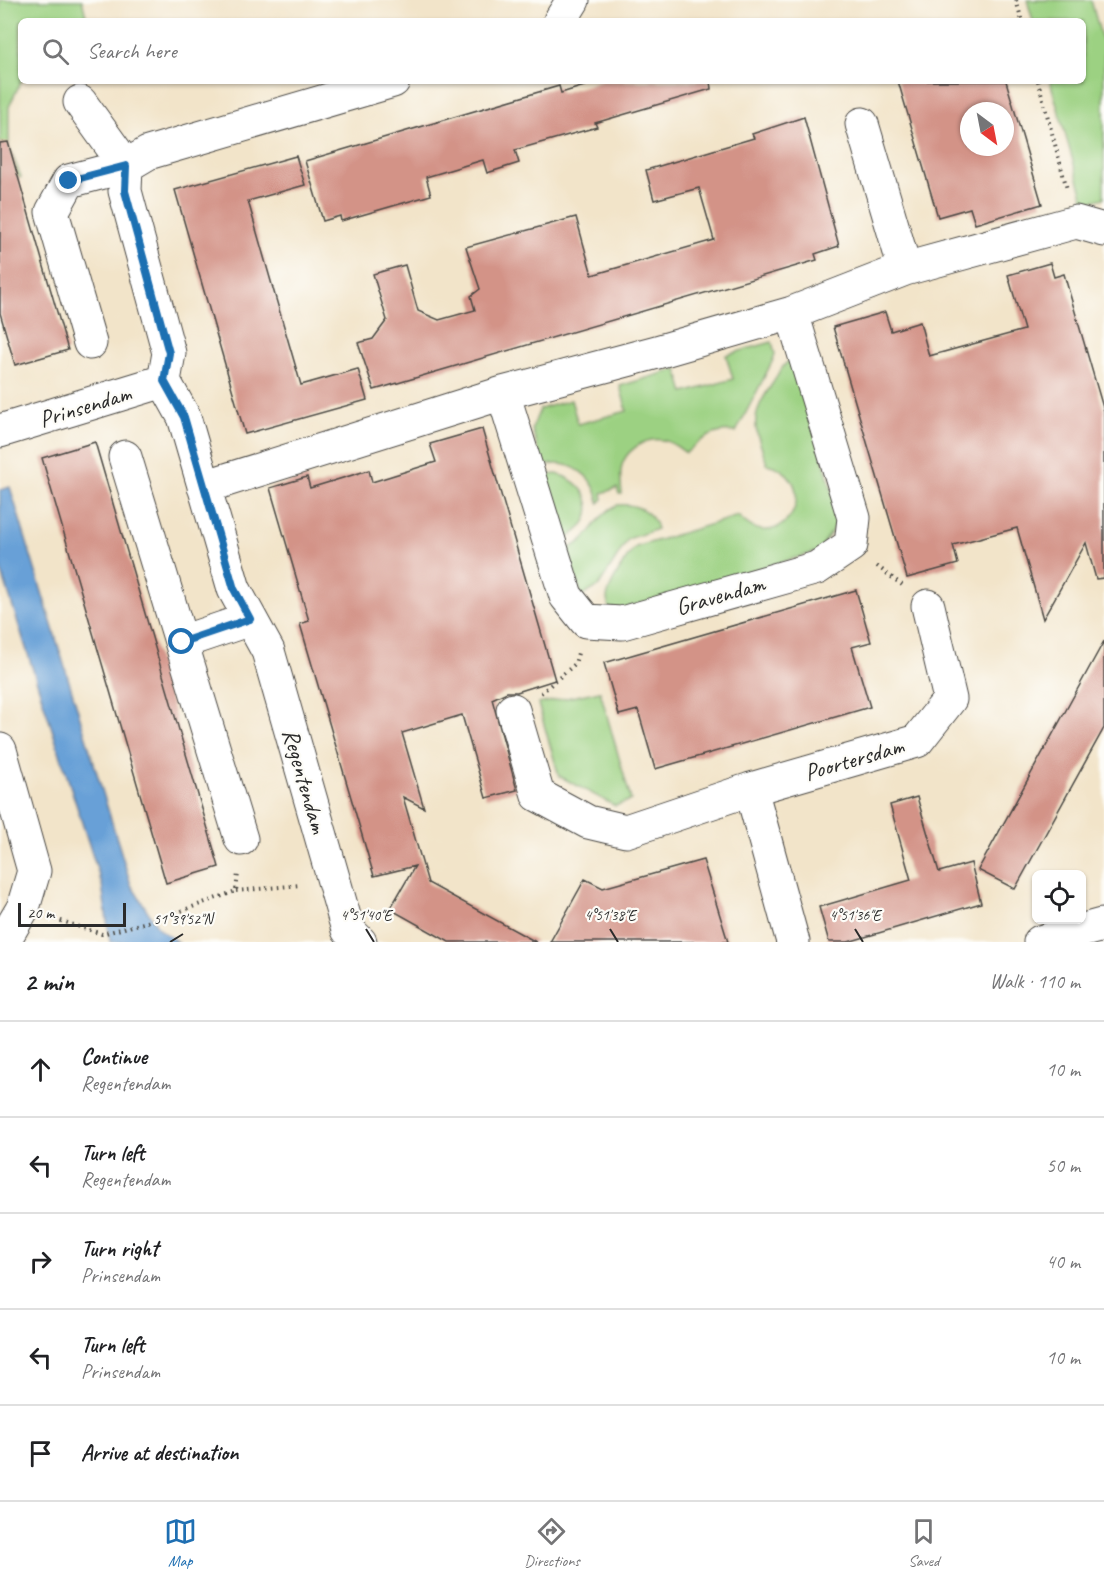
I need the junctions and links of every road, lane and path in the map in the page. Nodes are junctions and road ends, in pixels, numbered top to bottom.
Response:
1 (573, 0) edge
2 (1016, 0) edge
3 (562, 18) edge
4 (1021, 18) edge
5 (383, 84) edge
6 (1039, 84) edge
7 (80, 102) dead end
8 (862, 124) dead end
9 (126, 166) junction
10 (1090, 226) edge
11 (905, 269) junction
12 (792, 313) junction
13 (90, 343) dead end
14 (164, 381) junction
15 (503, 393) junction
16 (0, 431) edge
17 (126, 456) dead end
18 (204, 487) junction
19 (851, 545) junction
20 (928, 606) joint
21 (250, 619) junction
22 (586, 621) junction
23 (182, 642) junction
24 (513, 710) joint
25 (0, 750) edge
26 (751, 789) junction
27 (241, 838) joint
28 (334, 881) junction
29 (236, 891) junction
30 (23, 908) junction
31 (1103, 921) edge
32 (3, 942) edge
33 (360, 942) edge
34 (793, 942) edge
35 (1040, 942) edge

1 - 3 street
2 - 4 path
5 - 9 street
6 - 10 path
7 - 9 street
8 - 11 street
9 - 13 street
9 - 14 street, Prinsendam
10 - 11 street
11 - 12 street
12 - 15 street
12 - 19 street
14 - 16 street, Prinsendam
14 - 18 street, Regentendam
15 - 18 street
15 - 22 street
17 - 23 street
18 - 21 street, Regentendam
19 - 20 path
19 - 22 street, Gravendam
20 - 26 street, Poortersdam
21 - 23 street
21 - 28 street, Regentendam
22 - 24 path
23 - 27 street
24 - 26 street, Poortersdam
25 - 30 street
26 - 34 street
27 - 29 path
28 - 29 path
28 - 33 street, Regentendam
29 - 30 path
30 - 32 street
31 - 35 street

